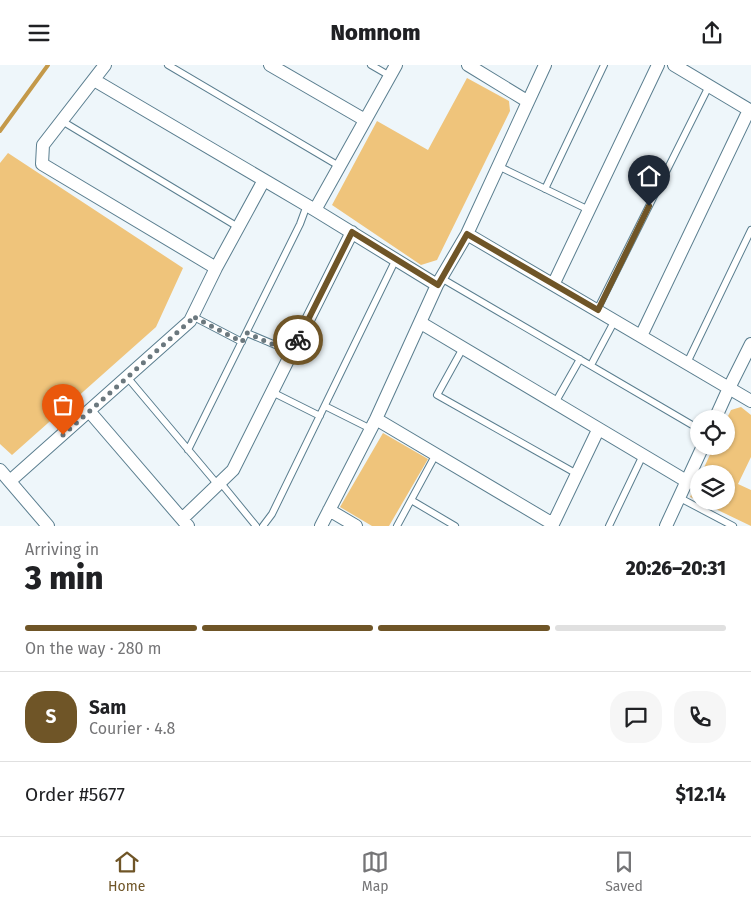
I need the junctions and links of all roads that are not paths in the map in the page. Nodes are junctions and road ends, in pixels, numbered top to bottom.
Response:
1 (105, 65) edge
2 (168, 65) edge
3 (270, 65) edge
4 (371, 65) edge
5 (468, 65) edge
6 (545, 65) edge
7 (604, 65) edge
8 (658, 65) edge
9 (674, 65) edge
10 (393, 70) edge
11 (94, 79) junction
12 (709, 86) junction
13 (527, 101) junction
14 (750, 110) edge
15 (365, 120) junction
16 (62, 121) junction
17 (339, 166) junction
18 (498, 166) junction
19 (264, 180) junction
20 (545, 189) junction
21 (311, 207) junction
22 (589, 211) junction
23 (238, 227) junction
24 (751, 230) edge
25 (352, 232) junction
26 (467, 234) junction
27 (396, 259) junction
28 (216, 268) junction
29 (439, 281) junction
30 (554, 283) junction
31 (598, 310) junction
32 (192, 316) junction
33 (615, 320) junction
34 (421, 323) junction
35 (247, 333) junction
36 (641, 336) junction
37 (242, 342) junction
38 (751, 344) edge
39 (463, 348) junction
40 (292, 353) junction
41 (580, 359) junction
42 (687, 363) junction
43 (591, 365) junction
44 (128, 377) junction
45 (728, 388) junction
46 (272, 392) junction
47 (751, 401) edge
48 (555, 403) junction
49 (325, 406) junction
50 (719, 410) edge
51 (89, 411) junction
52 (320, 416) junction
53 (373, 424) junction
54 (690, 424) edge
55 (598, 430) junction
56 (188, 450) junction
57 (436, 454) junction
58 (643, 455) junction
59 (699, 455) edge
60 (0, 470) edge
61 (577, 474) junction
62 (10, 481) junction
63 (688, 482) junction
64 (219, 484) junction
65 (680, 498) junction
66 (411, 500) junction
67 (329, 510) junction
68 (185, 523) edge
69 (725, 524) edge
70 (552, 525) edge
71 (48, 526) edge
72 (256, 526) edge
73 (263, 526) edge
74 (322, 526) edge
75 (356, 526) edge
76 (396, 526) edge
77 (455, 526) edge
78 (609, 526) edge
79 (666, 526) edge
80 (733, 526) edge

1 - 11 street
2 - 17 lane
3 - 15 street
4 - 10 lane
5 - 13 street
6 - 13 street
7 - 20 lane
8 - 22 street
9 - 12 street
10 - 15 street
11 - 16 street
11 - 19 street
12 - 14 street
12 - 31 lane
13 - 18 street
14 - 36 street
15 - 17 street
16 - 23 lane
16 - 28 street
17 - 21 street
18 - 20 lane
18 - 26 street
19 - 21 street
19 - 23 street
20 - 22 lane
21 - 25 street
21 - 35 lane
22 - 30 street
23 - 28 street
24 - 42 lane
25 - 27 street
25 - 40 street
26 - 29 street
26 - 30 street
27 - 29 street
27 - 49 lane
28 - 32 street
29 - 34 street
29 - 41 lane
30 - 31 street
31 - 33 street
32 - 37 lane
32 - 44 street
33 - 36 street
33 - 43 lane
34 - 39 street
34 - 53 street
35 - 37 lane
35 - 40 lane
36 - 42 street
37 - 56 lane
38 - 45 street
39 - 48 street
39 - 61 lane
40 - 46 street
41 - 43 lane
41 - 48 lane
42 - 45 street
43 - 54 lane
44 - 51 street
44 - 56 lane
45 - 47 street
45 - 50 street
46 - 52 lane
46 - 64 street
48 - 55 street
49 - 52 lane
49 - 53 lane
51 - 62 street
51 - 68 street
52 - 73 lane
53 - 57 street
53 - 67 street
55 - 58 street
55 - 61 street
56 - 64 lane
57 - 66 lane
57 - 70 street
58 - 63 street
58 - 78 lane
59 - 63 street
60 - 62 street
61 - 70 street
62 - 71 street
63 - 65 street
64 - 68 street
64 - 72 lane
65 - 69 lane
65 - 79 street
66 - 76 lane
66 - 77 lane
67 - 74 street
67 - 75 street
69 - 80 lane

